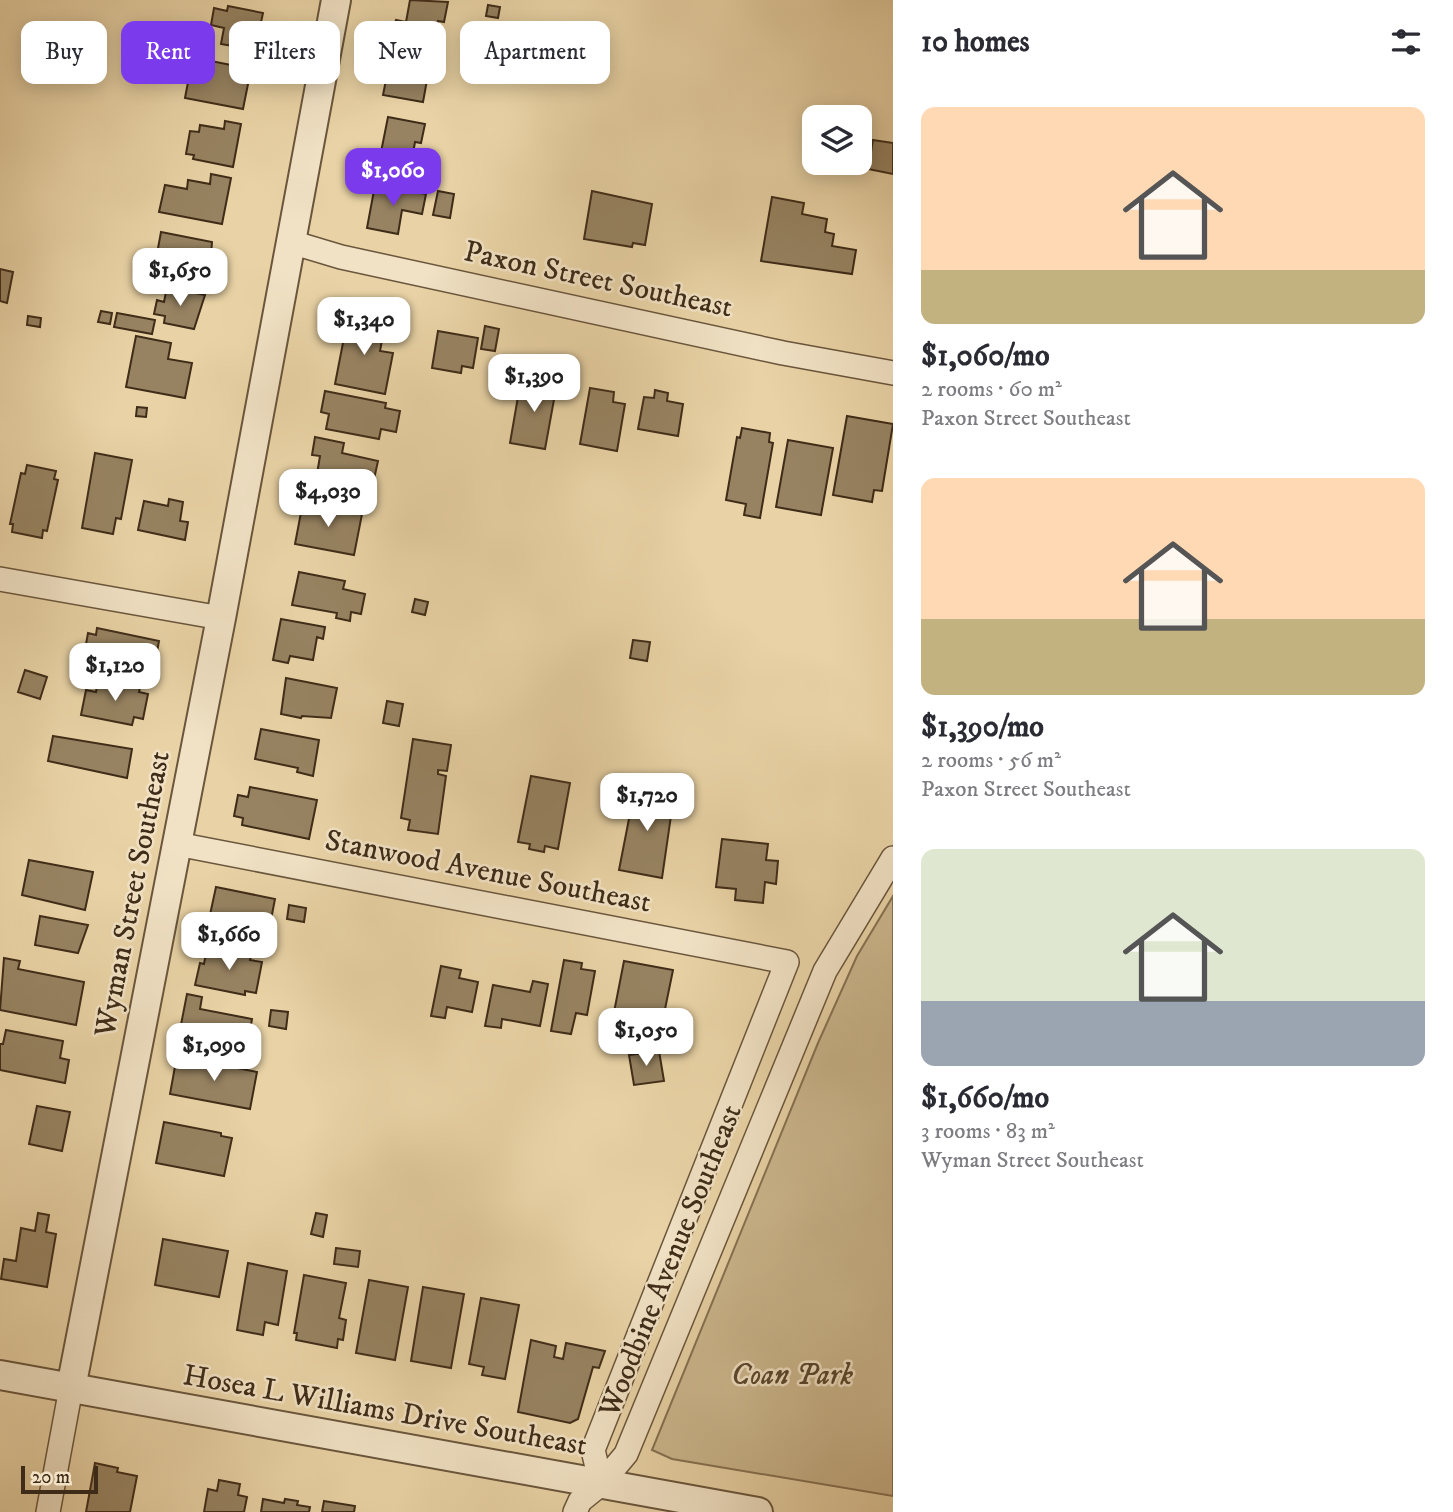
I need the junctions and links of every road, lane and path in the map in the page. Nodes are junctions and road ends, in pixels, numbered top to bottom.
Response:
1 (336, 0) edge
2 (291, 242) junction
3 (893, 373) edge
4 (0, 579) edge
5 (220, 618) junction
6 (177, 844) junction
7 (893, 858) edge
8 (787, 962) joint
9 (0, 1375) edge
10 (71, 1388) junction
11 (601, 1484) junction
12 (47, 1512) edge
13 (575, 1512) edge
14 (758, 1512) edge

1 - 2 street, Wyman Street Southeast
2 - 3 street, Paxon Street Southeast
2 - 5 street, Wyman Street Southeast
4 - 5 street
5 - 6 street, Wyman Street Southeast
6 - 8 street, Stanwood Avenue Southeast
6 - 10 street, Wyman Street Southeast
7 - 11 street, Woodbine Avenue Southeast
8 - 11 street, Woodbine Avenue Southeast
9 - 10 street, Hosea L Williams Drive Southeast
10 - 11 street, Hosea L Williams Drive Southeast
10 - 12 street
11 - 13 street
11 - 14 street, Hosea L Williams Drive Southeast

